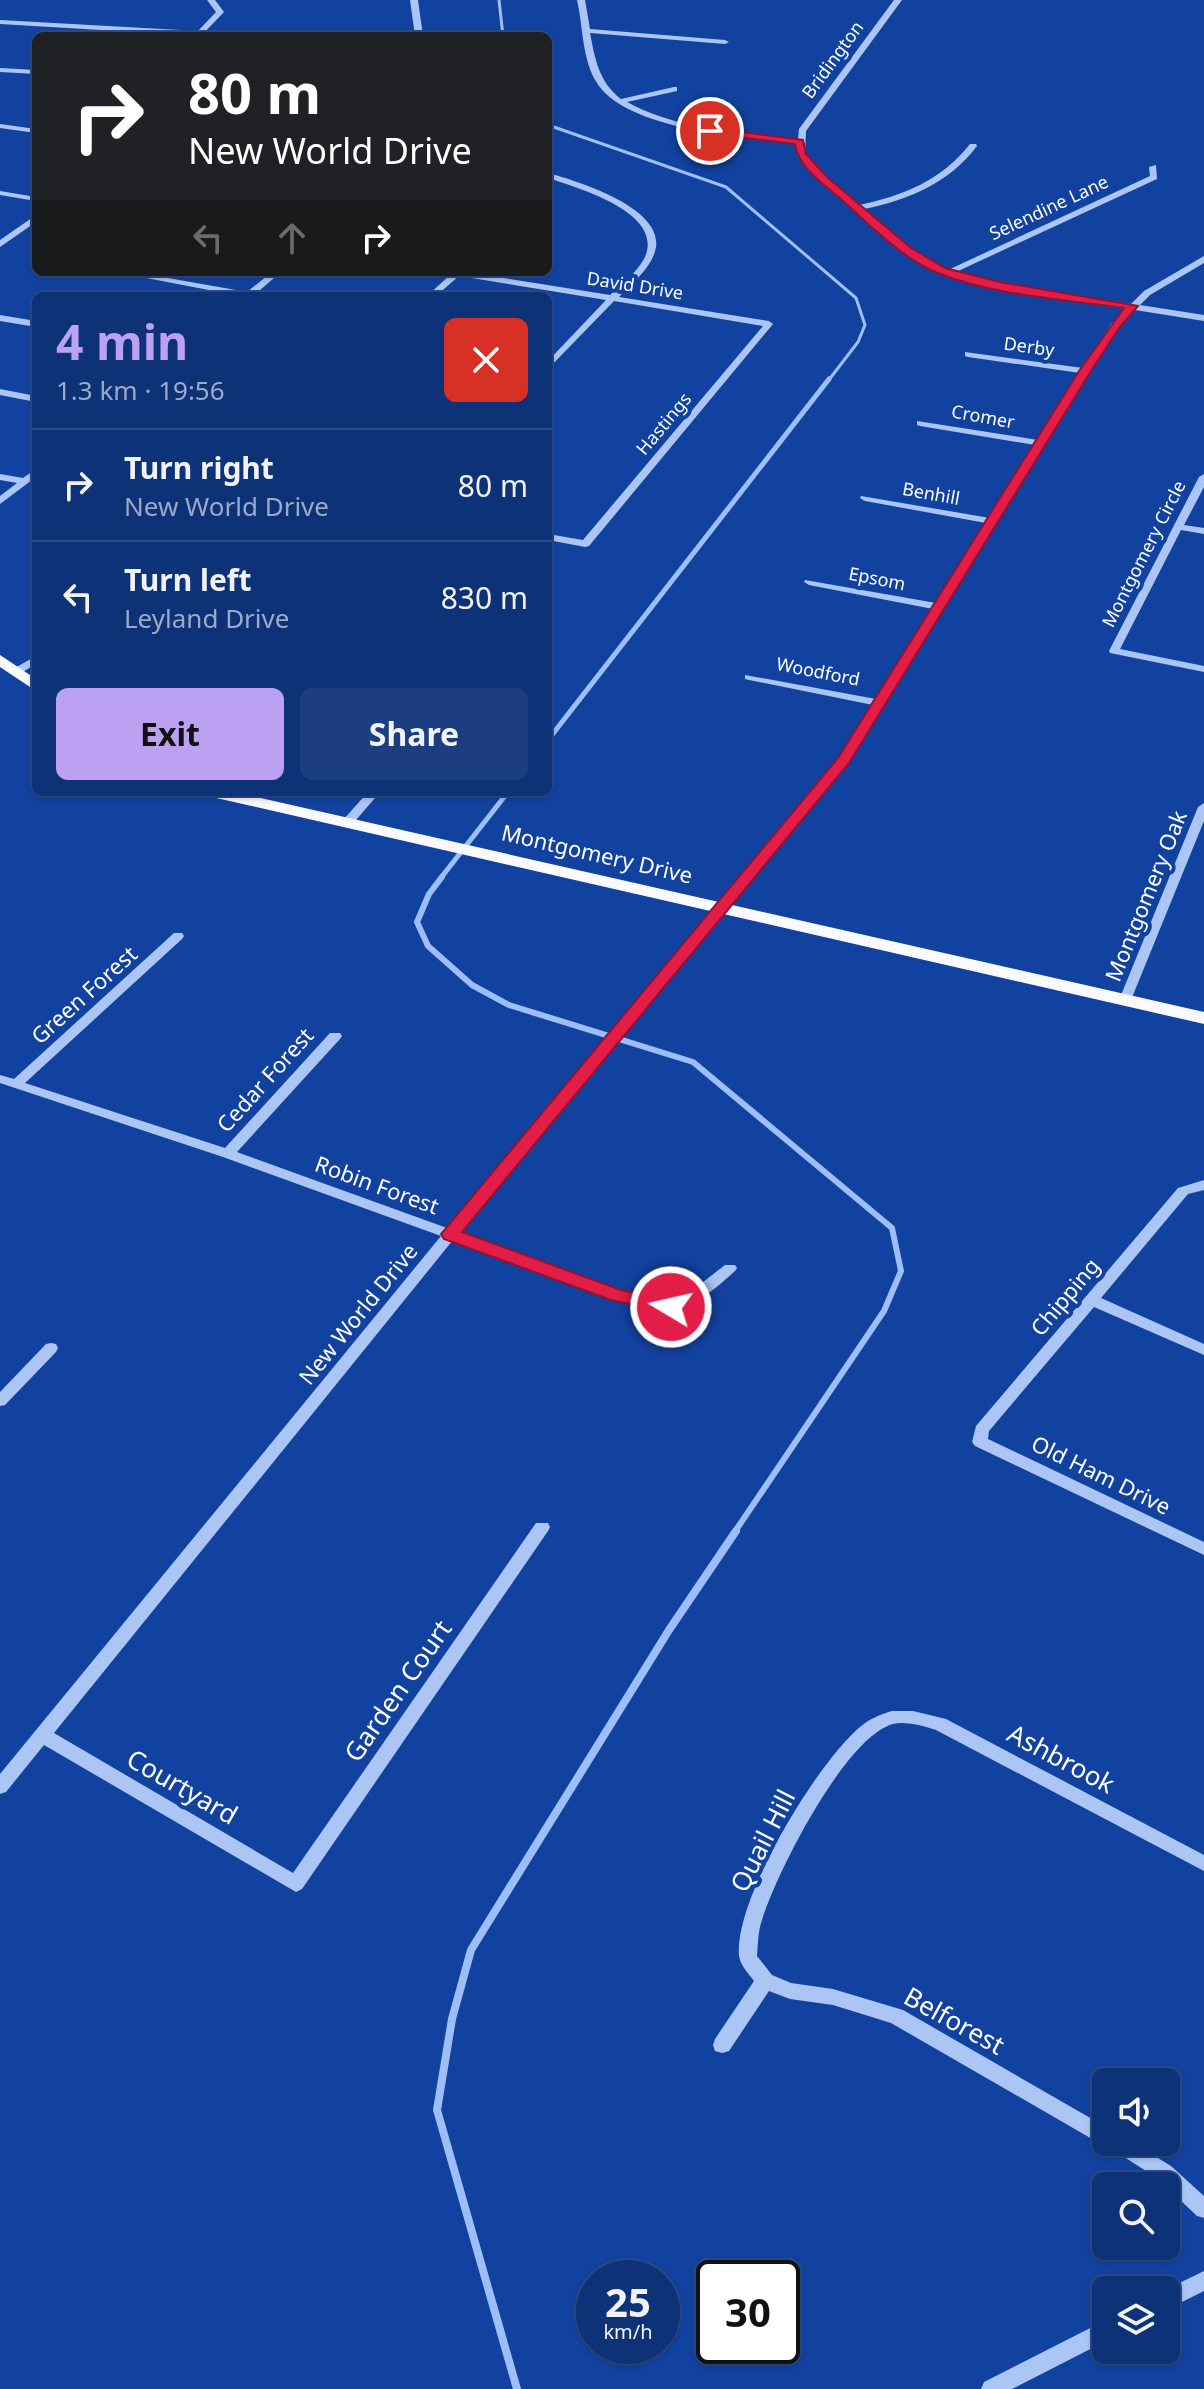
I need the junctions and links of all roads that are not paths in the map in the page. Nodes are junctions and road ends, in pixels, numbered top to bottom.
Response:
1 (211, 0) edge
2 (414, 0) edge
3 (581, 0) edge
4 (898, 0) edge
5 (0, 22) edge
6 (588, 31) junction
7 (166, 32) edge
8 (201, 32) edge
9 (418, 32) edge
10 (725, 42) dead end
11 (0, 70) edge
12 (32, 72) edge
13 (674, 89) dead end
14 (620, 101) junction
15 (0, 126) edge
16 (32, 130) edge
17 (800, 142) junction
18 (973, 146) dead end
19 (1153, 167) dead end
20 (552, 178) edge
21 (0, 193) edge
22 (32, 198) edge
23 (857, 208) junction
24 (32, 221) edge
25 (0, 244) edge
26 (1204, 259) edge
27 (948, 273) junction
28 (141, 276) edge
29 (272, 276) edge
30 (450, 276) edge
31 (471, 276) edge
32 (231, 292) edge
33 (252, 292) edge
34 (435, 292) edge
35 (612, 299) junction
36 (1132, 306) junction
37 (0, 318) edge
38 (1204, 318) edge
39 (32, 323) edge
40 (769, 324) joint
41 (968, 354) dead end
42 (552, 362) edge
43 (1085, 371) junction
44 (0, 392) edge
45 (32, 398) edge
46 (920, 423) dead end
47 (1040, 443) junction
48 (32, 475) edge
49 (0, 477) edge
50 (1204, 477) edge
51 (25, 481) junction
52 (865, 498) dead end
53 (0, 501) edge
54 (992, 521) junction
55 (1179, 527) junction
56 (1204, 531) edge
57 (552, 538) edge
58 (809, 582) dead end
59 (939, 607) junction
60 (0, 660) edge
61 (32, 662) edge
62 (1204, 669) edge
63 (17, 671) junction
64 (749, 677) dead end
65 (32, 683) edge
66 (879, 703) junction
67 (229, 796) edge
68 (371, 796) edge
69 (1204, 807) edge
70 (347, 823) junction
71 (720, 908) junction
72 (178, 936) dead end
73 (1125, 1000) junction
74 (1204, 1018) edge
75 (335, 1036) dead end
76 (0, 1079) edge
77 (16, 1084) junction
78 (228, 1154) junction
79 (1198, 1186) edge
80 (450, 1234) junction
81 (730, 1268) dead end
82 (1092, 1300) junction
83 (51, 1348) dead end
84 (1204, 1350) edge
85 (0, 1401) edge
86 (980, 1442) joint
87 (542, 1527) dead end
88 (1204, 1549) edge
89 (888, 1718) joint
90 (42, 1735) junction
91 (3, 1777) edge
92 (1204, 1864) edge
93 (296, 1884) joint
94 (765, 1981) junction
95 (722, 2045) dead end
96 (1092, 2129) edge
97 (1138, 2156) edge
98 (1204, 2209) edge
99 (1204, 2281) edge
100 (1180, 2293) edge
101 (1092, 2337) edge
102 (991, 2389) edge

1 - 8 street
2 - 9 street
3 - 6 street
4 - 17 street, Bridington
5 - 7 street
6 - 10 street
6 - 14 street
11 - 12 street
13 - 14 street
14 - 17 street
15 - 16 street
17 - 23 street
18 - 23 street
19 - 27 street, Selendine Lane
20 - 35 street
21 - 22 street
23 - 27 street
24 - 25 street
26 - 36 street, New World Drive
27 - 36 street
28 - 32 street
29 - 33 street
30 - 34 street
31 - 35 street, David Drive
35 - 40 street, David Drive
35 - 42 street
36 - 38 street
36 - 43 street, New World Drive
37 - 39 street
40 - 57 street, Hastings
41 - 43 street, Derby
43 - 47 street, New World Drive
44 - 45 street
46 - 47 street, Cromer
47 - 54 street, New World Drive
48 - 51 street
49 - 51 street
50 - 55 street, Montgomery Circle
51 - 53 street
52 - 54 street, Benhill
54 - 59 street, New World Drive
55 - 56 street
55 - 62 street, Montgomery Circle
58 - 59 street, Epsom
59 - 66 street, New World Drive
60 - 63 main road
61 - 63 street
63 - 65 main road
64 - 66 street, Woodford
66 - 71 street, New World Drive
67 - 70 main road, Montgomery Drive
68 - 70 street
69 - 73 street, Montgomery Oak
70 - 71 main road, Montgomery Drive
71 - 73 main road, Montgomery Drive
71 - 80 street, New World Drive
72 - 77 street, Green Forest
73 - 74 main road, Montgomery Drive
75 - 78 street, Cedar Forest
76 - 77 street, Robin Forest
77 - 78 street, Robin Forest
78 - 80 street, Robin Forest
79 - 82 street, Chipping
80 - 81 street, Robin Forest
80 - 90 street, New World Drive
82 - 84 street
82 - 86 street, Chipping
83 - 85 street
86 - 88 street, Old Ham Drive
87 - 93 street, Garden Court
89 - 92 street, Ashbrook
89 - 94 street, Quail Hill
90 - 91 street, New World Drive
90 - 93 street, Courtyard
94 - 95 street
94 - 96 street, Belforest
97 - 98 street
99 - 100 street
101 - 102 street

